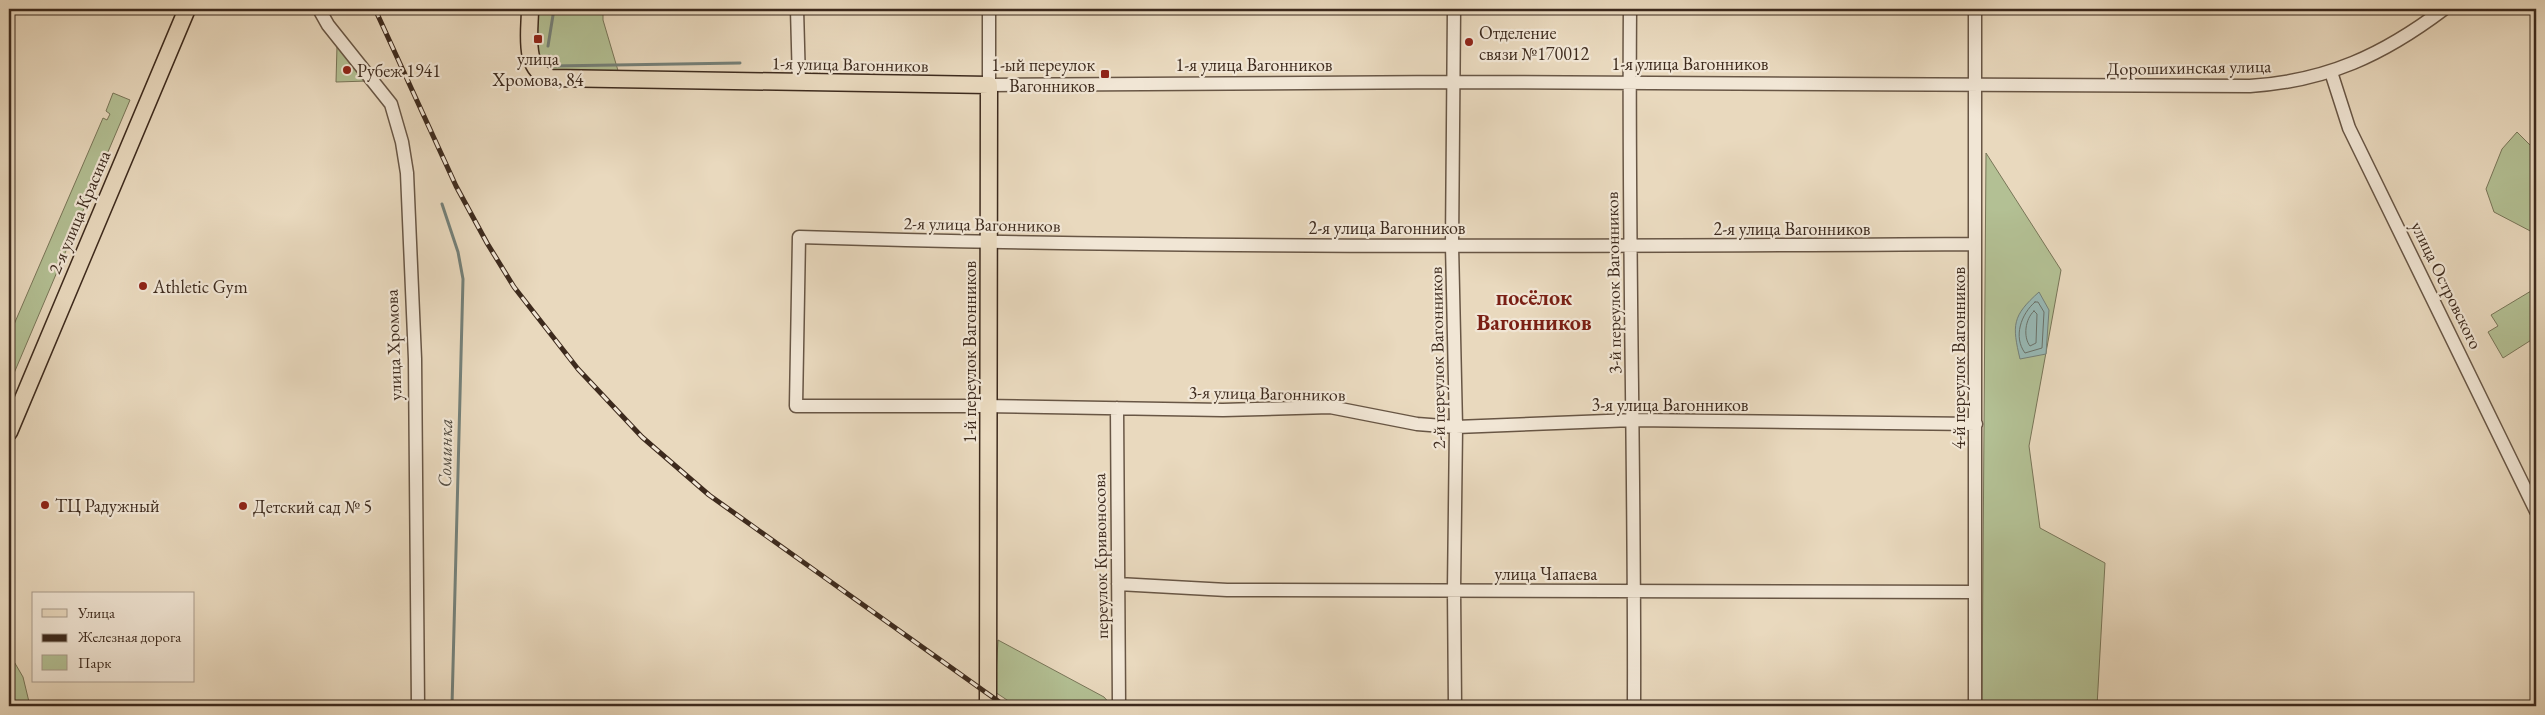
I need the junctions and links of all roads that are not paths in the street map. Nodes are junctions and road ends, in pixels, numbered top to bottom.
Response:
1 (186, 9) edge
2 (319, 9) edge
3 (530, 9) edge
4 (797, 9) edge
5 (989, 9) edge
6 (1454, 9) edge
7 (1630, 9) edge
8 (1975, 9) edge
9 (2444, 9) edge
10 (2331, 72) junction
11 (1453, 82) junction
12 (799, 83) junction
13 (1630, 83) junction
14 (1975, 84) junction
15 (989, 86) junction
16 (989, 243) junction
17 (1975, 244) junction
18 (1452, 246) junction
19 (1629, 246) junction
20 (796, 406) joint
21 (990, 406) junction
22 (1117, 408) junction
23 (1633, 420) junction
24 (1976, 424) junction
25 (1456, 427) junction
26 (9, 432) edge
27 (2536, 511) edge
28 (1118, 584) junction
29 (1454, 590) junction
30 (1634, 592) junction
31 (1975, 592) junction
32 (989, 701) edge
33 (1120, 705) dead end
34 (418, 706) edge
35 (1455, 706) edge
36 (1634, 706) edge
37 (1975, 706) edge

1 - 26 main road, 2-я улица Красина
2 - 34 street, улица Хромова
3 - 12 main road, 1-я улица Вагонников
4 - 12 street
5 - 15 street, 1-й переулок Вагонников
6 - 11 street, 2-й переулок Вагонников
7 - 13 street, 3-й переулок Вагонников
8 - 14 street, 4-й переулок Вагонников
9 - 10 street, Дорошихинская улица
10 - 14 street, Дорошихинская улица
10 - 27 street, улица Островского
11 - 13 street, 1-я улица Вагонников
11 - 15 street, 1-я улица Вагонников
11 - 18 street, 2-й переулок Вагонников
12 - 15 main road, 1-я улица Вагонников
13 - 14 street, 1-я улица Вагонников
13 - 19 street, 3-й переулок Вагонников
14 - 17 street, 4-й переулок Вагонников
15 - 16 main road, 1-й переулок Вагонников
16 - 18 street, 2-я улица Вагонников
16 - 20 street, 2-я улица Вагонников
16 - 21 main road, 1-й переулок Вагонников
17 - 19 street, 2-я улица Вагонников
17 - 24 street, 4-й переулок Вагонников
18 - 19 street, 2-я улица Вагонников
18 - 25 street, 2-й переулок Вагонников
19 - 23 street, 3-й переулок Вагонников
20 - 21 street, 3-я улица Вагонников
21 - 22 street, 3-я улица Вагонников
21 - 32 main road, 1-й переулок Вагонников
22 - 25 street, 3-я улица Вагонников
22 - 28 street, переулок Кривоносова
23 - 24 street, 3-я улица Вагонников
23 - 25 street, 3-я улица Вагонников
23 - 30 street, 3-й переулок Вагонников
24 - 31 street, 4-й переулок Вагонников
25 - 29 street, 2-й переулок Вагонников
28 - 29 street, улица Чапаева
28 - 33 street, переулок Кривоносова
29 - 30 street, улица Чапаева
29 - 35 street, 2-й переулок Вагонников
30 - 31 street, улица Чапаева
30 - 36 street, 3-й переулок Вагонников
31 - 37 street, 4-й переулок Вагонников

